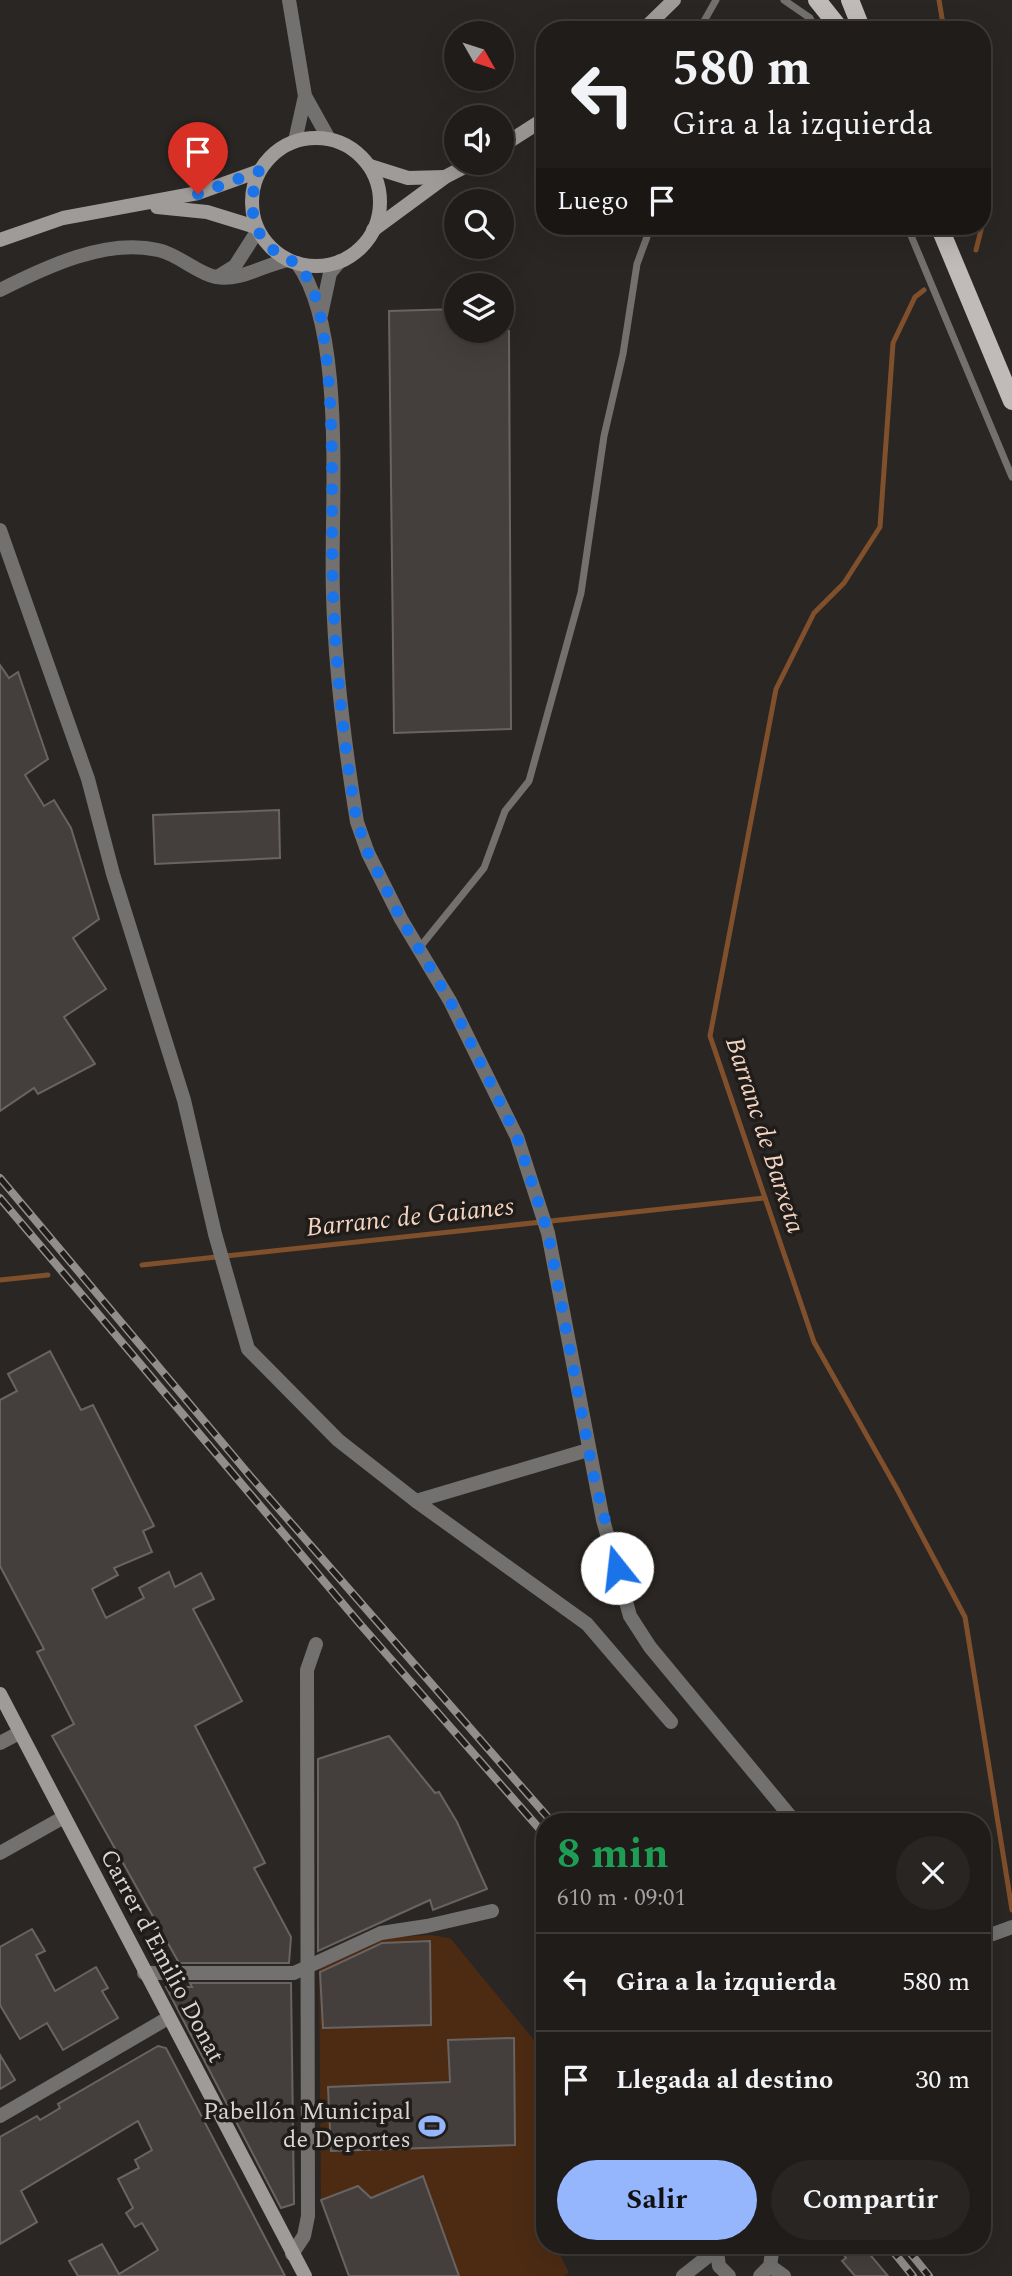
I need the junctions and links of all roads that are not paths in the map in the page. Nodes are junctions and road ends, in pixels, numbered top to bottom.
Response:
1 (289, 0) edge
2 (674, 0) edge
3 (716, 0) edge
4 (784, 0) edge
5 (817, 0) edge
6 (850, 0) edge
7 (652, 21) edge
8 (704, 21) edge
9 (812, 21) edge
10 (834, 21) edge
11 (858, 21) edge
12 (305, 96) junction
13 (536, 124) edge
14 (514, 138) edge
15 (329, 139) junction
16 (295, 141) junction
17 (370, 166) junction
18 (259, 171) junction
19 (449, 175) edge
20 (445, 177) junction
21 (142, 205) junction
22 (257, 229) junction
23 (373, 230) junction
24 (648, 235) edge
25 (911, 235) edge
26 (943, 235) edge
27 (0, 240) edge
28 (340, 261) junction
29 (293, 262) junction
30 (216, 277) junction
31 (0, 290) edge
32 (320, 316) junction
33 (1012, 401) edge
34 (1012, 477) edge
35 (0, 530) edge
36 (420, 947) junction
37 (588, 1450) junction
38 (415, 1501) junction
39 (316, 1644) dead end
40 (0, 1694) edge
41 (671, 1722) dead end
42 (19, 1733) junction
43 (0, 1743) edge
44 (788, 1813) edge
45 (64, 1817) junction
46 (0, 1853) edge
47 (492, 1911) dead end
48 (1012, 1927) edge
49 (991, 1935) edge
50 (306, 1966) junction
51 (144, 1973) junction
52 (168, 2018) junction
53 (0, 2116) edge
54 (292, 2254) junction
55 (708, 2254) edge
56 (717, 2254) edge
57 (771, 2254) edge
58 (765, 2271) edge
59 (725, 2275) edge
60 (305, 2276) edge
61 (683, 2276) edge
62 (784, 2276) edge

1 - 12 street
2 - 7 street
3 - 8 lane
4 - 9 lane
5 - 10 main road
6 - 11 main road
12 - 15 street
12 - 16 street
13 - 14 street
15 - 16 street
15 - 17 street
16 - 18 street
17 - 20 street
17 - 23 street
18 - 21 street
18 - 22 street
19 - 20 street
20 - 23 street
21 - 22 street
21 - 27 street
22 - 29 street
22 - 30 street
23 - 28 street
24 - 36 lane
25 - 34 lane
26 - 33 main road
28 - 29 street
28 - 32 street
29 - 30 street
29 - 32 street
30 - 31 street
32 - 36 street
35 - 38 street
36 - 37 street
37 - 38 street
37 - 44 street
38 - 41 street
39 - 50 street
40 - 42 street, Carrer d'Emilio Donat
42 - 43 street
42 - 45 street, Carrer d'Emilio Donat
45 - 46 street
45 - 51 street, Carrer d'Emilio Donat
47 - 50 street
48 - 49 street
50 - 51 street
50 - 54 street
51 - 52 street, Carrer d'Emilio Donat
52 - 53 street
52 - 54 street, Carrer d'Emilio Donat
54 - 60 street, Carrer d'Emilio Donat
55 - 61 street
56 - 59 street
57 - 58 street
58 - 62 street

